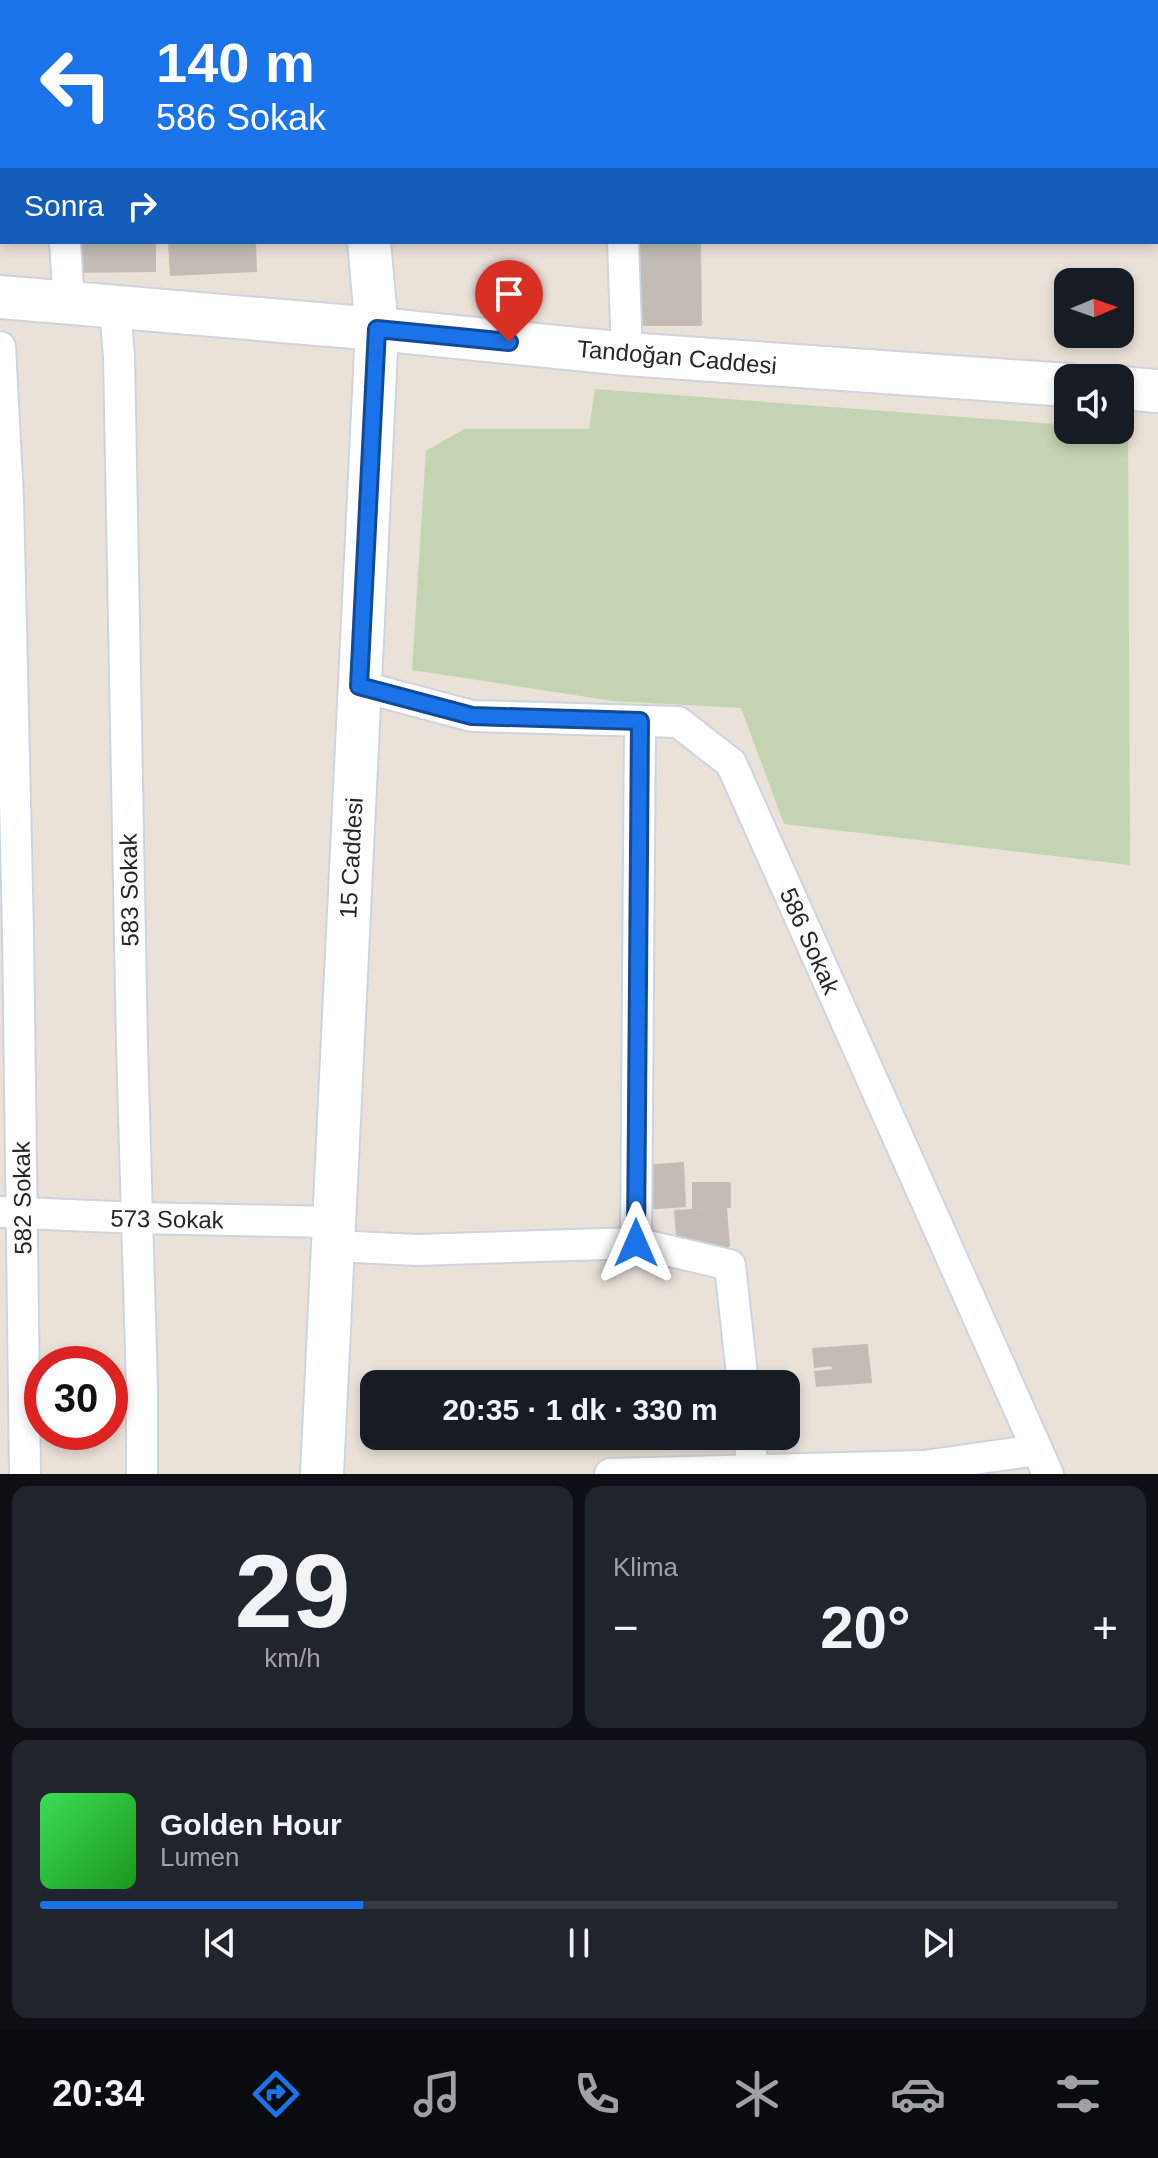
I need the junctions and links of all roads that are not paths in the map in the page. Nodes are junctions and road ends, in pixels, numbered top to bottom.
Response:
1 (65, 244) edge
2 (369, 244) edge
3 (623, 244) edge
4 (0, 297) edge
5 (69, 303) junction
6 (115, 307) junction
7 (377, 329) junction
8 (0, 347) edge
9 (627, 354) junction
10 (1054, 384) edge
11 (1134, 389) edge
12 (1158, 391) edge
13 (359, 686) junction
14 (640, 721) junction
15 (11, 1213) edge
16 (137, 1218) junction
17 (333, 1234) junction
18 (636, 1243) junction
19 (741, 1370) edge
20 (751, 1450) edge
21 (1043, 1462) edge
22 (753, 1471) junction
23 (859, 1471) edge
24 (25, 1474) edge
25 (142, 1474) edge
26 (322, 1474) edge
27 (610, 1474) edge
28 (641, 1474) edge

1 - 5 street
2 - 7 street, 15 Caddesi
3 - 9 street
4 - 5 street, Tandoğan Caddesi
5 - 6 street, Tandoğan Caddesi
6 - 7 street, Tandoğan Caddesi
6 - 16 street, 583 Sokak
7 - 9 street, Tandoğan Caddesi
7 - 13 street, 15 Caddesi
8 - 15 street, 582 Sokak
9 - 10 street, Tandoğan Caddesi
11 - 12 street
13 - 14 street, 586 Sokak
13 - 17 street, 15 Caddesi
14 - 18 street
14 - 21 street, 586 Sokak
15 - 16 street, 573 Sokak
15 - 24 street, 582 Sokak
16 - 17 street, 573 Sokak
16 - 25 street, 583 Sokak
17 - 18 street, 573 Sokak
17 - 26 street, 15 Caddesi
18 - 19 street, 573 Sokak
20 - 22 street
21 - 23 street
22 - 23 street
22 - 28 street
27 - 28 street

